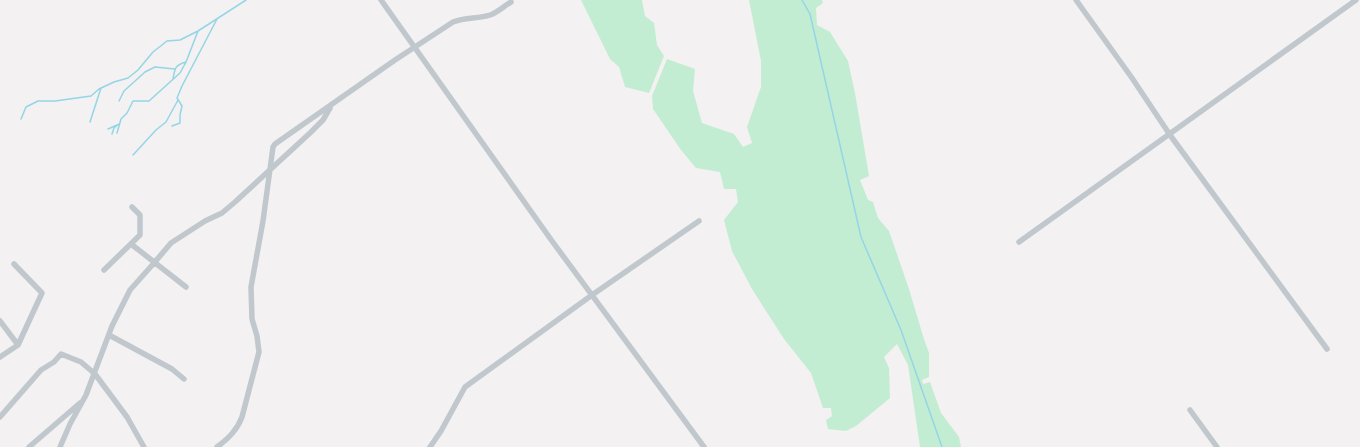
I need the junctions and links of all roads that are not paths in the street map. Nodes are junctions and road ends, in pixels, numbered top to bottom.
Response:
1 (381, 0) edge
2 (1076, 0) edge
3 (1356, 0) edge
4 (511, 2) dead end
5 (414, 47) junction
6 (332, 105) junction
7 (1170, 135) junction
8 (270, 170) junction
9 (132, 207) dead end
10 (699, 221) dead end
11 (1019, 242) dead end
12 (131, 244) junction
13 (154, 263) junction
14 (14, 264) dead end
15 (104, 270) dead end
16 (186, 287) dead end
17 (592, 295) junction
18 (0, 321) edge
19 (109, 335) junction
20 (18, 345) junction
21 (1327, 349) dead end
22 (0, 357) edge
23 (95, 374) junction
24 (184, 379) dead end
25 (85, 398) junction
26 (1190, 410) dead end
27 (0, 417) edge
28 (29, 447) edge
29 (60, 447) edge
30 (144, 447) edge
31 (217, 447) edge
32 (430, 447) edge
33 (704, 447) edge
34 (1217, 447) edge

1 - 5 street
2 - 7 street
3 - 7 street
4 - 5 street
5 - 6 street
5 - 17 street
6 - 8 street
6 - 8 street
7 - 11 street
7 - 21 street
8 - 13 street
8 - 31 street
9 - 12 street
10 - 17 street
12 - 13 street
12 - 15 street
13 - 16 street
13 - 19 street
14 - 20 street
17 - 32 street
17 - 33 street
18 - 20 street
19 - 23 street
19 - 24 street
20 - 22 street
23 - 25 street
23 - 27 street
23 - 30 street
25 - 28 street
25 - 29 street
26 - 34 street

